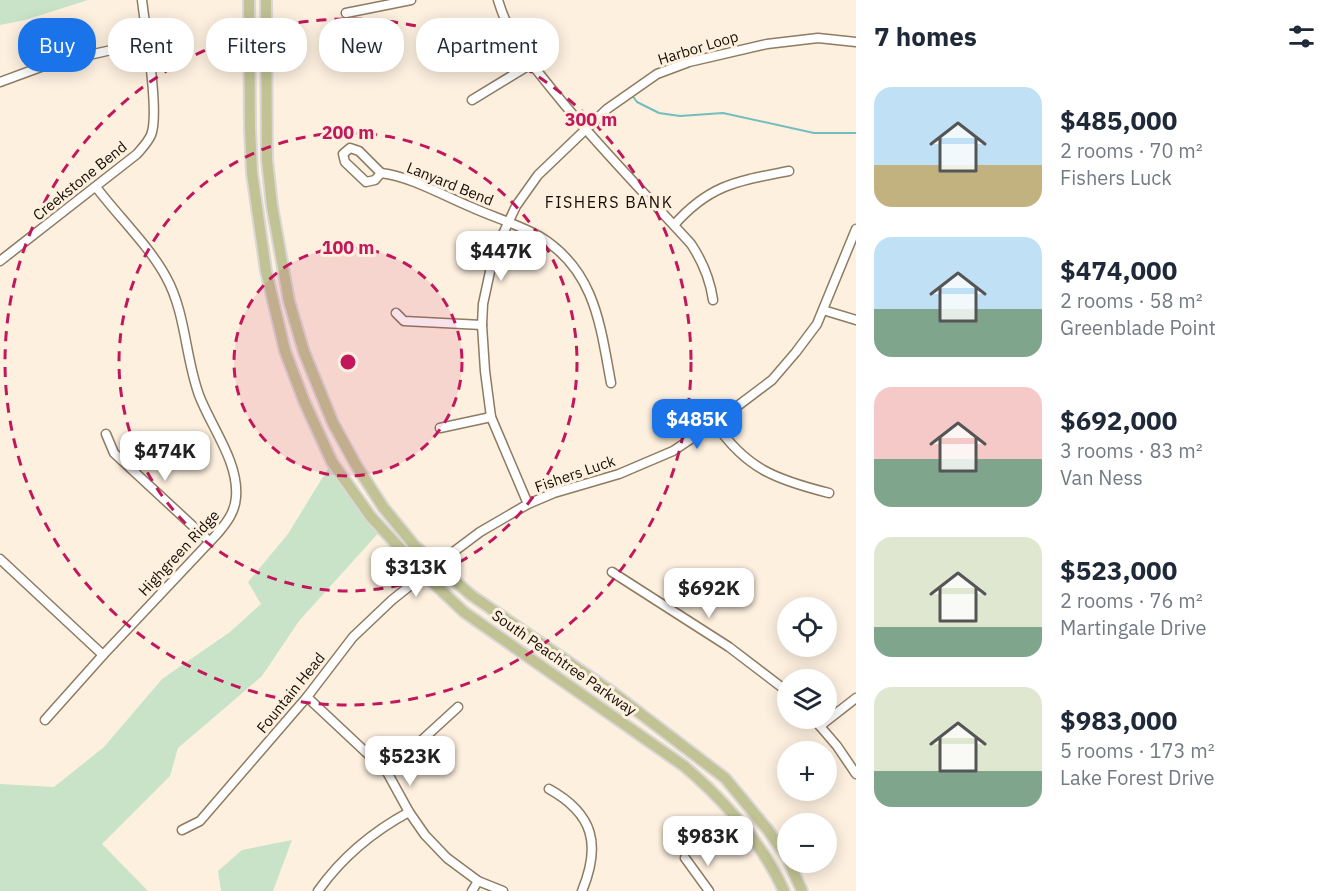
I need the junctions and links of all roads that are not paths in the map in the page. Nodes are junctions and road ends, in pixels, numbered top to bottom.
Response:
1 (142, 0) edge
2 (249, 0) edge
3 (266, 0) edge
4 (411, 0) edge
5 (498, 0) edge
6 (346, 13) dead end
7 (144, 18) edge
8 (503, 18) edge
9 (856, 42) edge
10 (108, 51) edge
11 (150, 72) edge
12 (518, 72) edge
13 (538, 72) edge
14 (0, 82) edge
15 (472, 100) dead end
16 (586, 130) junction
17 (789, 171) dead end
18 (381, 173) junction
19 (96, 187) junction
20 (508, 222) junction
21 (674, 225) junction
22 (856, 229) edge
23 (0, 261) edge
24 (713, 300) dead end
25 (823, 310) junction
26 (396, 313) dead end
27 (856, 320) edge
28 (482, 325) junction
29 (611, 382) dead end
30 (491, 417) junction
31 (715, 423) junction
32 (440, 429) dead end
33 (106, 434) dead end
34 (829, 493) dead end
35 (528, 504) junction
36 (209, 541) junction
37 (0, 559) edge
38 (436, 565) junction
39 (612, 572) dead end
40 (424, 574) junction
41 (103, 655) junction
42 (777, 684) edge
43 (307, 697) junction
44 (856, 698) edge
45 (458, 707) dead end
46 (837, 713) edge
47 (45, 720) dead end
48 (822, 729) edge
49 (387, 772) junction
50 (856, 774) edge
51 (549, 789) dead end
52 (409, 812) junction
53 (182, 830) dead end
54 (777, 844) edge
55 (685, 858) dead end
56 (794, 873) edge
57 (478, 881) junction
58 (318, 891) edge
59 (472, 891) edge
60 (503, 891) edge
61 (582, 891) edge
62 (708, 891) edge
63 (784, 891) edge
64 (802, 891) edge

1 - 7 street, Creekstone Bend
2 - 40 main road, South Peachtree Parkway
3 - 38 main road, South Peachtree Parkway
4 - 6 street
5 - 8 street
9 - 16 street, Harbor Loop
10 - 14 street
11 - 19 street, Creekstone Bend
12 - 15 street
13 - 16 street
16 - 20 street, Harbor Loop
16 - 21 street
17 - 21 street
18 - 18 street, Lanyard Bend
18 - 20 street, Lanyard Bend
19 - 23 street, Creekstone Bend
19 - 36 street, Highgreen Ridge
20 - 28 street, Harbor Loop
20 - 29 street, Lanyard Bend
21 - 24 street
22 - 25 street, Fishers Luck
25 - 27 street
25 - 31 street, Fishers Luck
26 - 28 street
28 - 30 street, Harbor Loop
30 - 32 street
30 - 35 street, Harbor Loop
31 - 34 street
31 - 35 street, Fishers Luck
33 - 36 street
35 - 38 street, Fishers Luck
36 - 41 street, Highgreen Ridge
37 - 41 street
38 - 40 street, Fishers Luck
38 - 54 main road, South Peachtree Parkway
39 - 42 street
40 - 43 street, Fountain Head
40 - 63 main road, South Peachtree Parkway
41 - 47 street, Highgreen Ridge
43 - 49 street
43 - 53 street, Fountain Head
44 - 46 street
45 - 49 street
48 - 50 street
49 - 52 street
51 - 61 street
52 - 57 street
52 - 58 street
55 - 62 street
56 - 64 main road, South Peachtree Parkway
57 - 59 street
57 - 60 street

